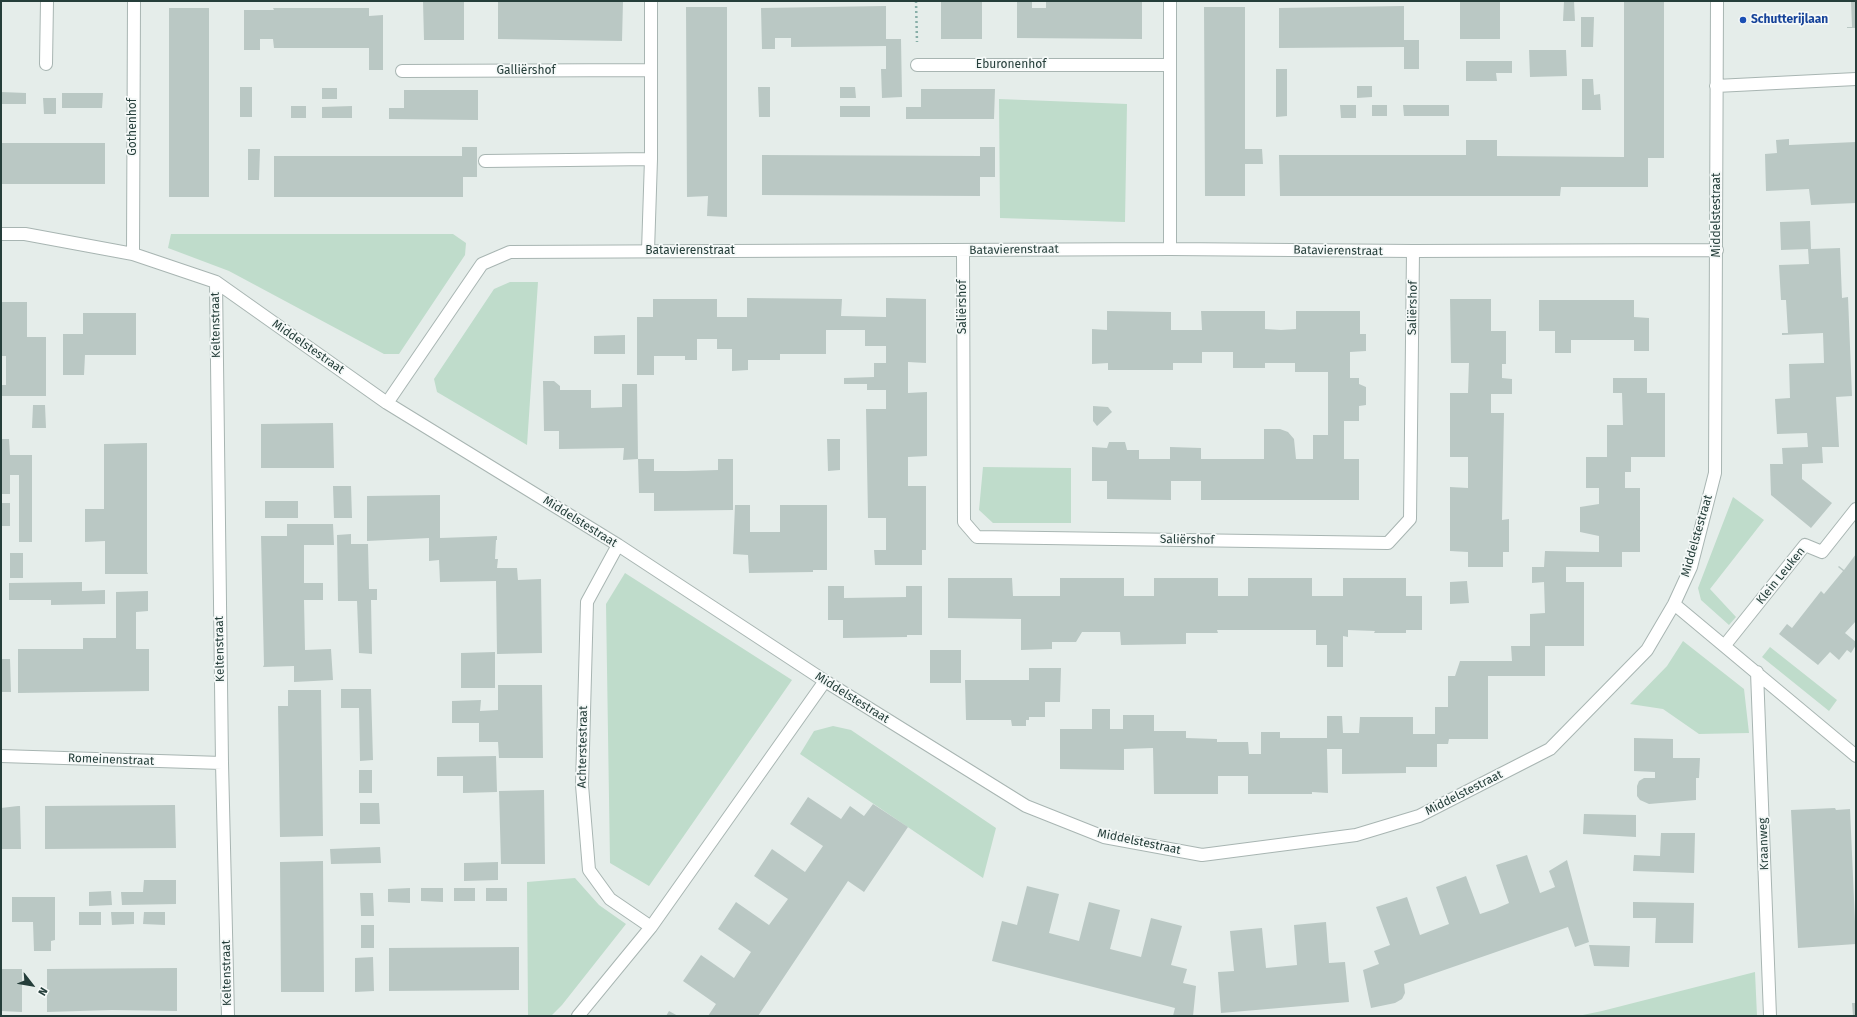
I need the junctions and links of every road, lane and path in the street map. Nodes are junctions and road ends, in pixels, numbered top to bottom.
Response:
1 (47, 1) edge
2 (134, 1) edge
3 (651, 1) edge
4 (916, 1) edge
5 (1170, 1) edge
6 (1717, 1) edge
7 (46, 64) dead end
8 (917, 65) joint
9 (1170, 65) junction
10 (651, 70) junction
11 (402, 71) dead end
12 (1856, 79) edge
13 (1716, 86) junction
14 (651, 159) junction
15 (485, 161) dead end
16 (1, 234) edge
17 (1170, 249) junction
18 (1718, 250) junction
19 (648, 251) junction
20 (963, 251) junction
21 (1413, 252) junction
22 (133, 254) junction
23 (216, 282) junction
24 (387, 403) junction
25 (1856, 509) edge
26 (618, 545) junction
27 (1674, 604) junction
28 (1725, 645) junction
29 (1757, 672) junction
30 (825, 681) junction
31 (1, 756) edge
32 (1856, 756) edge
33 (222, 763) junction
34 (651, 928) junction
35 (228, 1016) edge
36 (578, 1016) edge
37 (1770, 1016) edge

1 - 7 street
2 - 22 street, Gothenhof
3 - 10 street
4 - 8 path
5 - 9 street
6 - 13 street, Middelstestraat
8 - 9 street, Eburonenhof
9 - 17 street
10 - 11 street, Galliërshof
10 - 14 street
12 - 13 street
13 - 18 street, Middelstestraat
14 - 15 street
14 - 19 street
16 - 22 street, Middelstestraat
17 - 20 street, Batavierenstraat
17 - 21 street, Batavierenstraat
18 - 21 street, Batavierenstraat
18 - 27 street, Middelstestraat
19 - 20 street, Batavierenstraat
19 - 24 street, Batavierenstraat
20 - 21 street, Saliërshof
22 - 23 street, Middelstestraat
23 - 24 street, Middelstestraat
23 - 33 street, Keltenstraat
24 - 26 street, Middelstestraat
25 - 28 street, Klein Leuken
26 - 30 street, Middelstestraat
26 - 34 street, Achterstestraat
27 - 28 street
27 - 30 street, Middelstestraat
28 - 29 street
29 - 32 street
29 - 37 street, Kraanweg
30 - 34 street
31 - 33 street, Romeinenstraat
33 - 35 street, Keltenstraat
34 - 36 street

